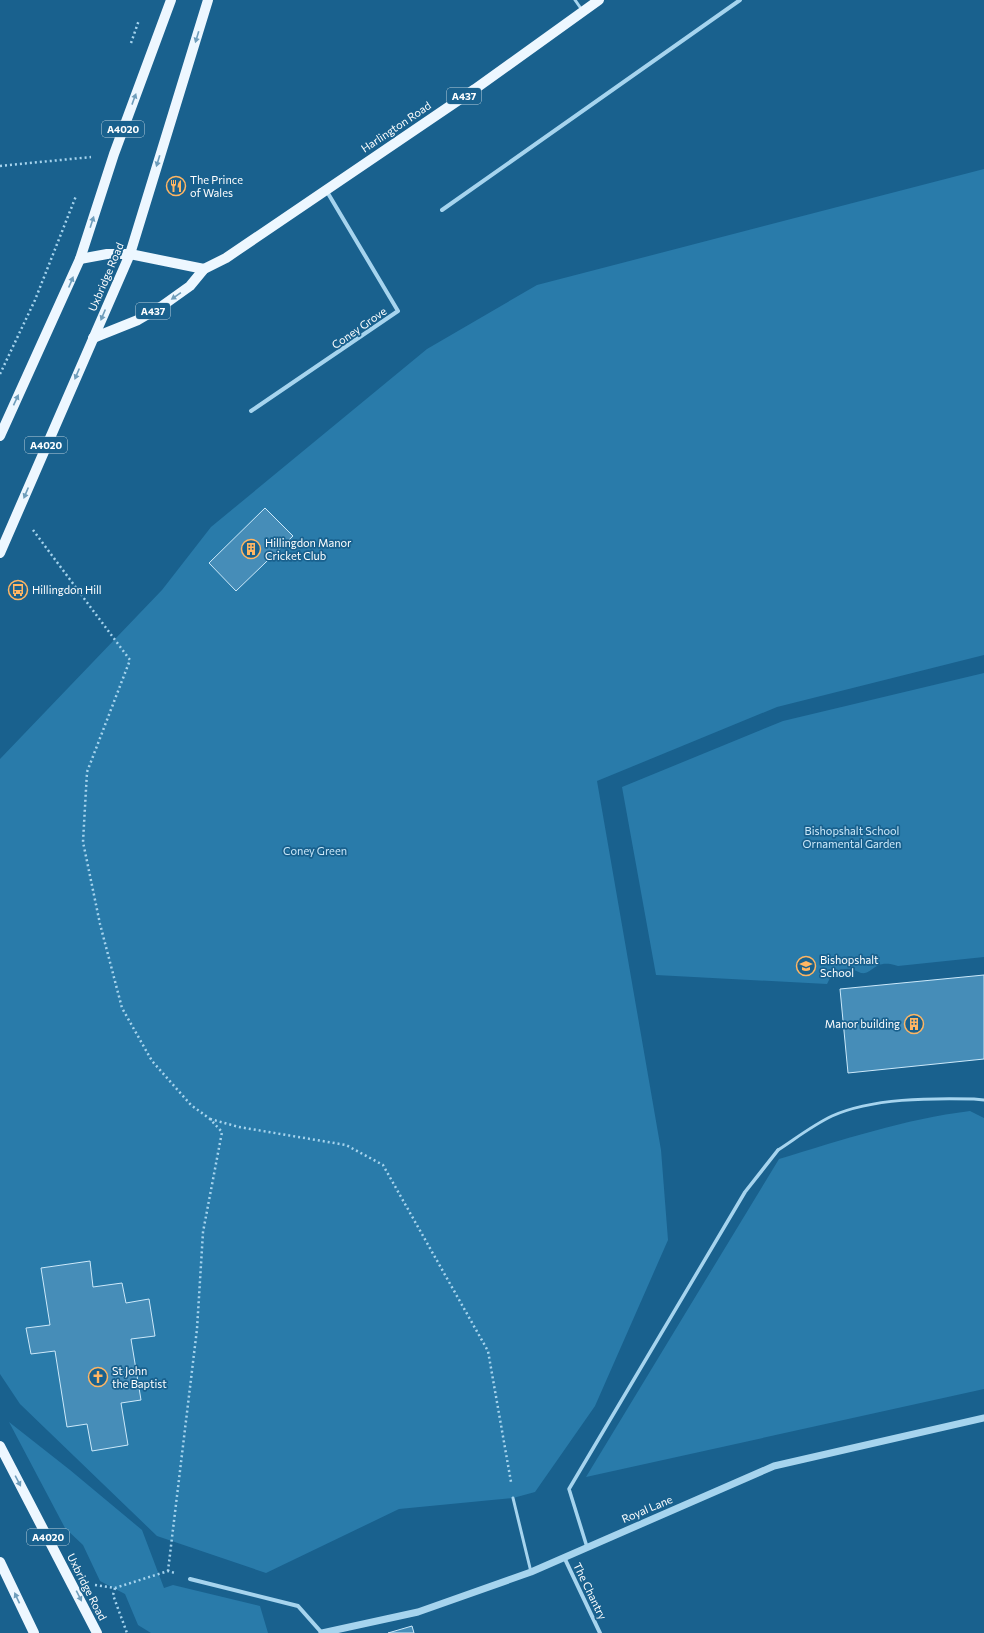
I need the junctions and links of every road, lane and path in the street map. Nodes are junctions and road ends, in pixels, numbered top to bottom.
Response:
1 (171, 0) edge
2 (208, 0) edge
3 (575, 0) edge
4 (599, 0) edge
5 (740, 0) edge
6 (583, 11) junction
7 (140, 19) dead end
8 (130, 46) dead end
9 (94, 151) dead end
10 (92, 157) junction
11 (89, 164) dead end
12 (0, 166) edge
13 (325, 189) junction
14 (78, 193) dead end
15 (442, 210) dead end
16 (130, 254) junction
17 (80, 259) junction
18 (204, 269) junction
19 (93, 338) junction
20 (0, 374) edge
21 (251, 411) dead end
22 (0, 436) edge
23 (18, 510) junction
24 (0, 553) edge
25 (984, 1100) edge
26 (210, 1119) junction
27 (778, 1150) joint
28 (984, 1418) edge
29 (0, 1446) edge
30 (513, 1498) joint
31 (586, 1547) junction
32 (564, 1557) junction
33 (0, 1562) edge
34 (168, 1570) junction
35 (531, 1572) junction
36 (190, 1579) joint
37 (34, 1633) edge
38 (97, 1633) edge
39 (127, 1633) edge
40 (322, 1633) edge
41 (600, 1633) edge

17 -> 1 main road, A4020
2 -> 16 main road, Uxbridge Road / A4020
3 - 6 lane
4 - 6 main road, Harlington Road / A437
5 - 15 street
6 - 13 main road, Harlington Road / A437
7 - 8 path
9 - 10 path
10 - 11 path
10 - 12 path
13 - 18 main road, Harlington Road / A437
13 - 21 street, Coney Grove
14 - 20 path
16 - 17 main road
16 - 18 main road
16 -> 19 main road, Uxbridge Road / A4020
22 -> 17 main road, A4020
18 -> 19 main road, Harlington Road / A437
19 -> 23 main road, Uxbridge Road / A4020
23 - 24 main road, Uxbridge Road / A4020
23 - 26 path
25 - 27 lane
26 - 30 path
26 - 34 path
27 - 31 street
28 - 31 street, Royal Lane
29 -> 38 main road, Uxbridge Road / A4020
30 - 35 lane
31 - 32 street, Royal Lane
32 - 35 street, Royal Lane
32 - 41 street, The Chantry
37 -> 33 main road
34 - 36 path
34 - 39 path
35 - 40 street, Royal Lane
36 - 40 street

